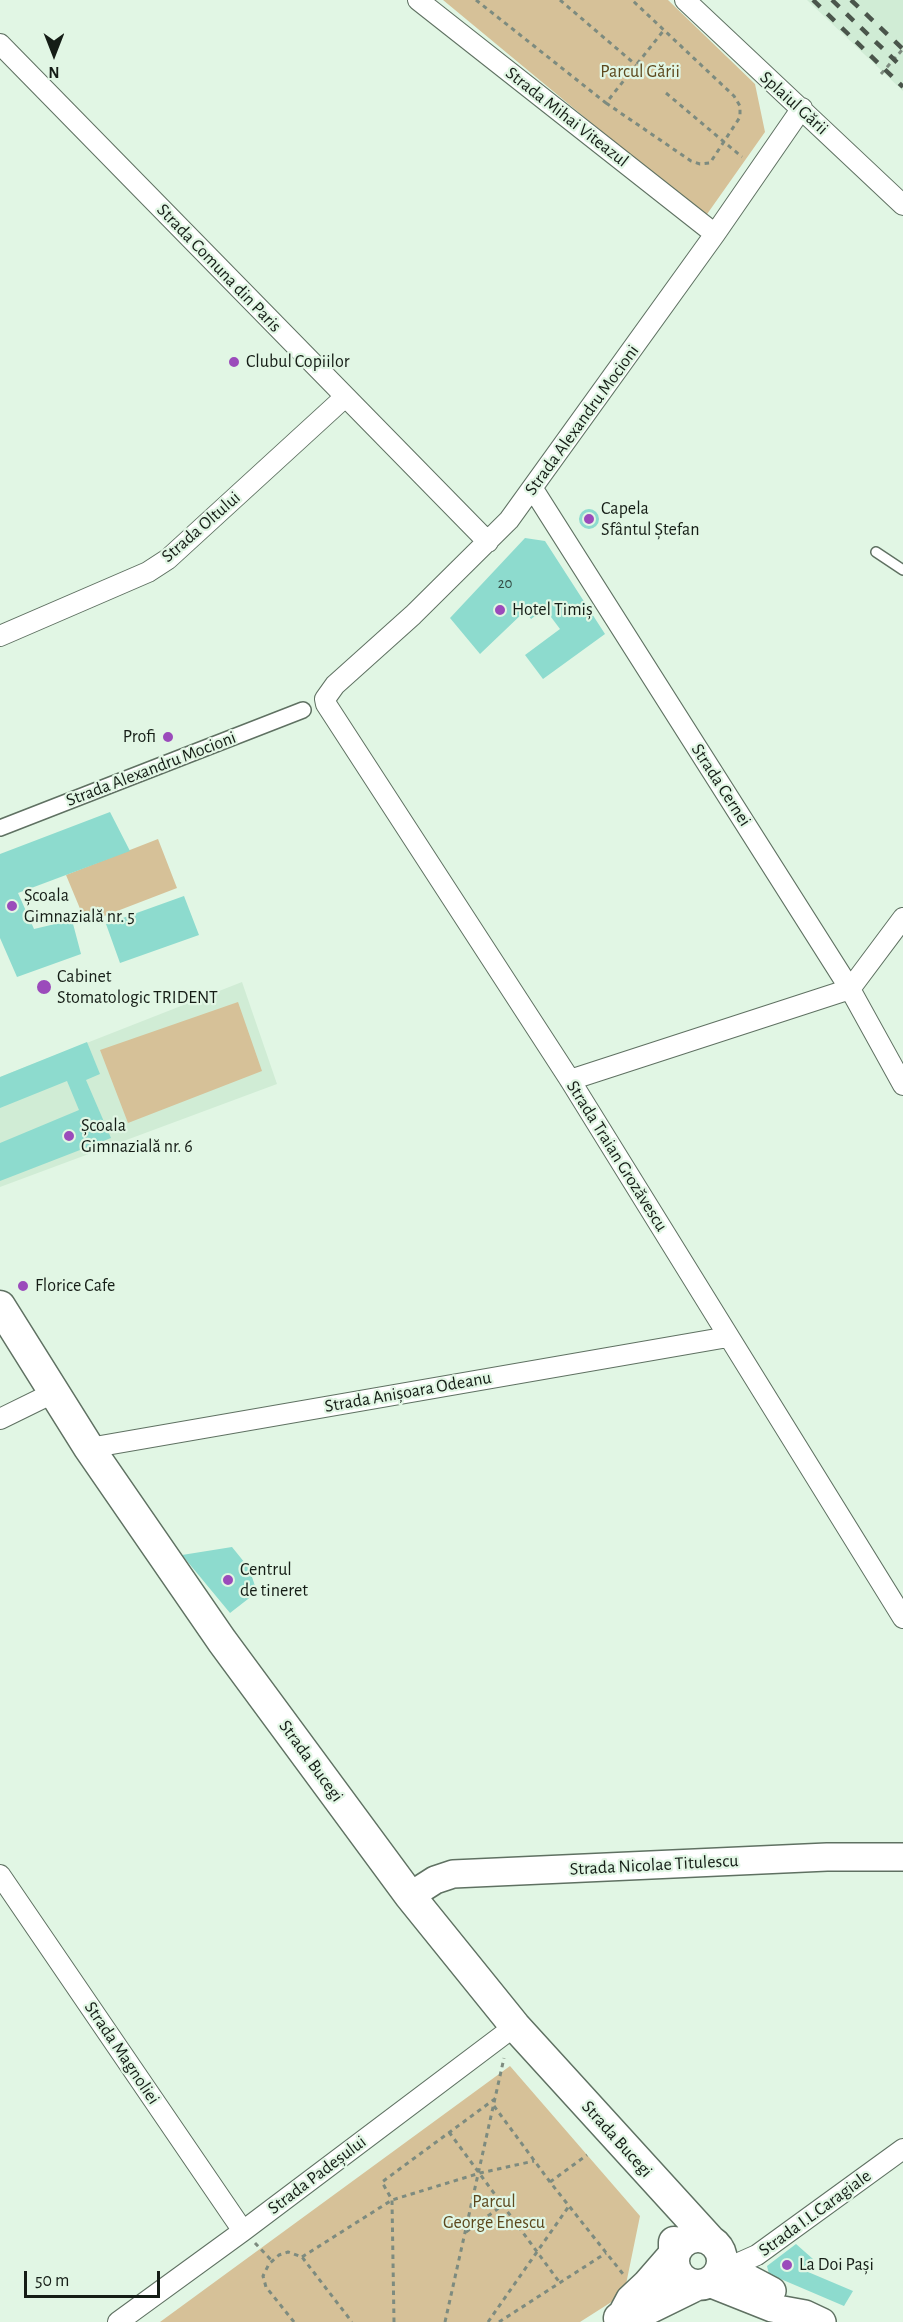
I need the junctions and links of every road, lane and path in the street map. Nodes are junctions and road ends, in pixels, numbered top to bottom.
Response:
1 (418, 0) edge
2 (476, 0) edge
3 (560, 0) edge
4 (632, 0) edge
5 (686, 0) edge
6 (664, 30) junction
7 (0, 44) edge
8 (903, 48) edge
9 (636, 65) junction
10 (881, 74) dead end
11 (666, 93) dead end
12 (606, 103) junction
13 (802, 108) junction
14 (724, 142) junction
15 (742, 157) dead end
16 (903, 205) edge
17 (715, 234) junction
18 (345, 397) junction
19 (533, 489) junction
20 (488, 542) junction
21 (876, 552) dead end
22 (903, 570) edge
23 (0, 636) edge
24 (325, 699) joint
25 (303, 710) dead end
26 (0, 828) edge
27 (903, 918) edge
28 (850, 989) junction
29 (570, 1080) junction
30 (903, 1085) edge
31 (0, 1306) edge
32 (728, 1336) junction
33 (53, 1393) junction
34 (0, 1419) edge
35 (89, 1448) junction
36 (903, 1618) edge
37 (903, 1857) edge
38 (0, 1875) edge
39 (410, 1896) junction
40 (510, 2038) junction
41 (496, 2098) junction
42 (494, 2106) junction
43 (449, 2132) junction
44 (903, 2149) edge
45 (587, 2155) dead end
46 (534, 2161) junction
47 (480, 2173) junction
48 (550, 2182) junction
49 (661, 2188) junction
50 (392, 2200) junction
51 (503, 2205) junction
52 (569, 2206) junction
53 (243, 2231) junction
54 (466, 2232) junction
55 (537, 2252) junction
56 (606, 2253) junction
57 (674, 2254) junction
58 (302, 2257) junction
59 (272, 2261) junction
60 (709, 2268) junction
61 (624, 2275) dead end
62 (560, 2283) junction
63 (813, 2318) edge
64 (618, 2319) edge
65 (118, 2322) edge
66 (294, 2322) edge
67 (352, 2322) edge
68 (394, 2322) edge
69 (446, 2322) edge
70 (488, 2322) edge
71 (500, 2322) edge

1 - 17 street, Strada Mihai Viteazul
2 - 12 path
3 - 9 path
4 - 6 path
5 - 13 street, Splaiul Gării
6 - 9 path
6 - 14 path
7 - 18 street, Strada Comuna din Paris
8 - 10 path
9 - 12 path
11 - 14 path
12 - 14 path
13 - 16 street, Splaiul Gării
13 - 17 street, Strada Alexandru Mocioni
14 - 15 path
17 - 19 street, Strada Alexandru Mocioni
18 - 20 street, Strada Comuna din Paris
18 - 23 street, Strada Oltului
19 - 20 street, Strada Alexandru Mocioni
19 - 28 street, Strada Cernei
20 - 24 street, Strada Alexandru Mocioni
21 - 22 lane
24 - 29 street, Strada Traian Grozăvescu
25 - 26 street, Strada Alexandru Mocioni
27 - 28 street
28 - 29 street
28 - 30 street, Strada Cernei
29 - 32 street, Strada Traian Grozăvescu
31 - 33 main road, Strada Bucegi
32 - 35 street, Strada Anișoara Odeanu
32 - 36 street, Strada Traian Grozăvescu
33 - 34 street
33 - 35 main road, Strada Bucegi
35 - 39 main road, Strada Bucegi
37 - 39 main road, Strada Nicolae Titulescu
38 - 53 street, Strada Magnoliei
39 - 40 main road, Strada Bucegi
40 - 41 path
40 - 49 main road, Strada Bucegi
40 - 53 street, Strada Padeșului
41 - 42 path
41 - 43 path
42 - 46 path
42 - 47 path
43 - 47 path
43 - 50 path
44 - 60 street, Strada I.L.Caragiale
45 - 48 path
46 - 47 path
46 - 48 path
47 - 50 path
47 - 51 path
47 - 54 path
48 - 52 path
49 - 57 main road, Strada Bucegi
49 - 60 main road, Strada Bucegi
50 - 58 path
50 - 68 path
51 - 54 path
51 - 55 path
52 - 55 path
52 - 56 path
53 - 59 path
53 - 65 street, Strada Padeșului
54 - 69 path
55 - 62 path
55 - 70 path
56 - 61 path
56 - 62 path
57 - 60 main road
57 - 64 main road
58 - 59 path
58 - 67 path
59 - 66 path
60 - 63 main road
60 - 64 main road
62 - 71 path

